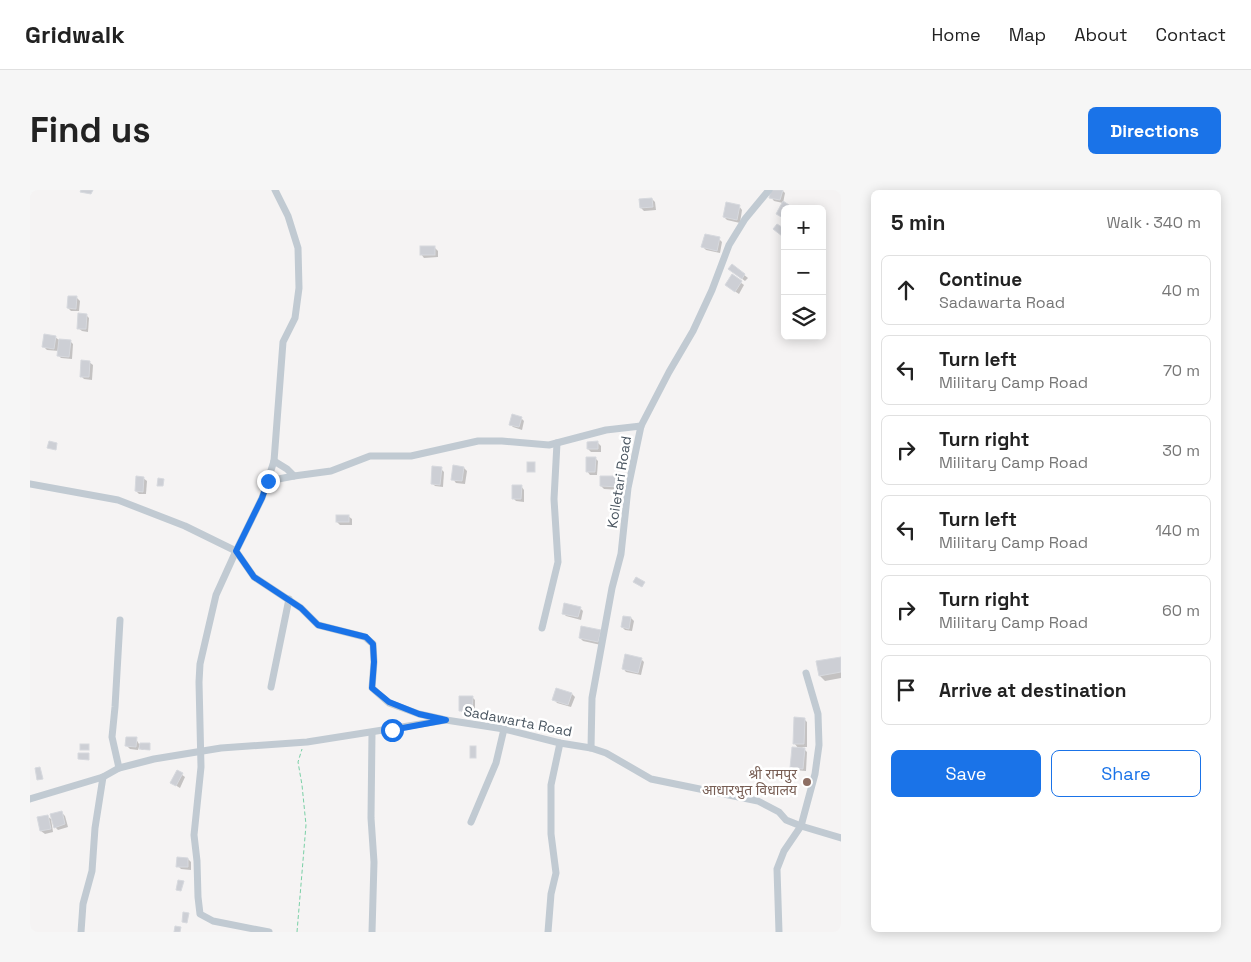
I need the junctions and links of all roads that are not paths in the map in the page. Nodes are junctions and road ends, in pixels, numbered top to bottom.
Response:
1 (275, 190) edge
2 (768, 190) edge
3 (641, 426) junction
4 (557, 443) junction
5 (274, 461) junction
6 (294, 476) junction
7 (268, 481) junction
8 (30, 484) edge
9 (236, 551) junction
10 (289, 599) junction
11 (120, 620) dead end
12 (542, 628) dead end
13 (806, 673) dead end
14 (272, 687) dead end
15 (446, 720) junction
16 (504, 729) junction
17 (372, 733) junction
18 (560, 743) junction
19 (591, 748) junction
20 (201, 751) junction
21 (118, 768) junction
22 (103, 777) junction
23 (30, 799) edge
24 (471, 822) dead end
25 (801, 826) junction
26 (841, 838) edge
27 (82, 932) edge
28 (269, 932) edge
29 (372, 932) edge
30 (548, 932) edge
31 (779, 932) edge

1 - 5 street
2 - 3 street, Koiletari Road
3 - 4 street
3 - 19 street, Koiletari Road
4 - 6 street
4 - 12 street
5 - 6 street
5 - 7 street
6 - 7 street
7 - 9 street
8 - 9 street
9 - 10 street
9 - 20 street
10 - 14 street
10 - 15 street
11 - 21 street
13 - 25 street
15 - 16 street, Sadawarta Road
15 - 17 street, Sadawarta Road
16 - 18 street, Sadawarta Road
16 - 24 street
17 - 20 street, Sadawarta Road
17 - 29 street
18 - 19 street, Sadawarta Road
18 - 30 street
19 - 25 street, Sadawarta Road
20 - 21 street, Sadawarta Road
20 - 28 street
21 - 22 street, Sadawarta Road
22 - 23 street, Sadawarta Road
22 - 27 street
25 - 26 street, Sadawarta Road
25 - 31 street

